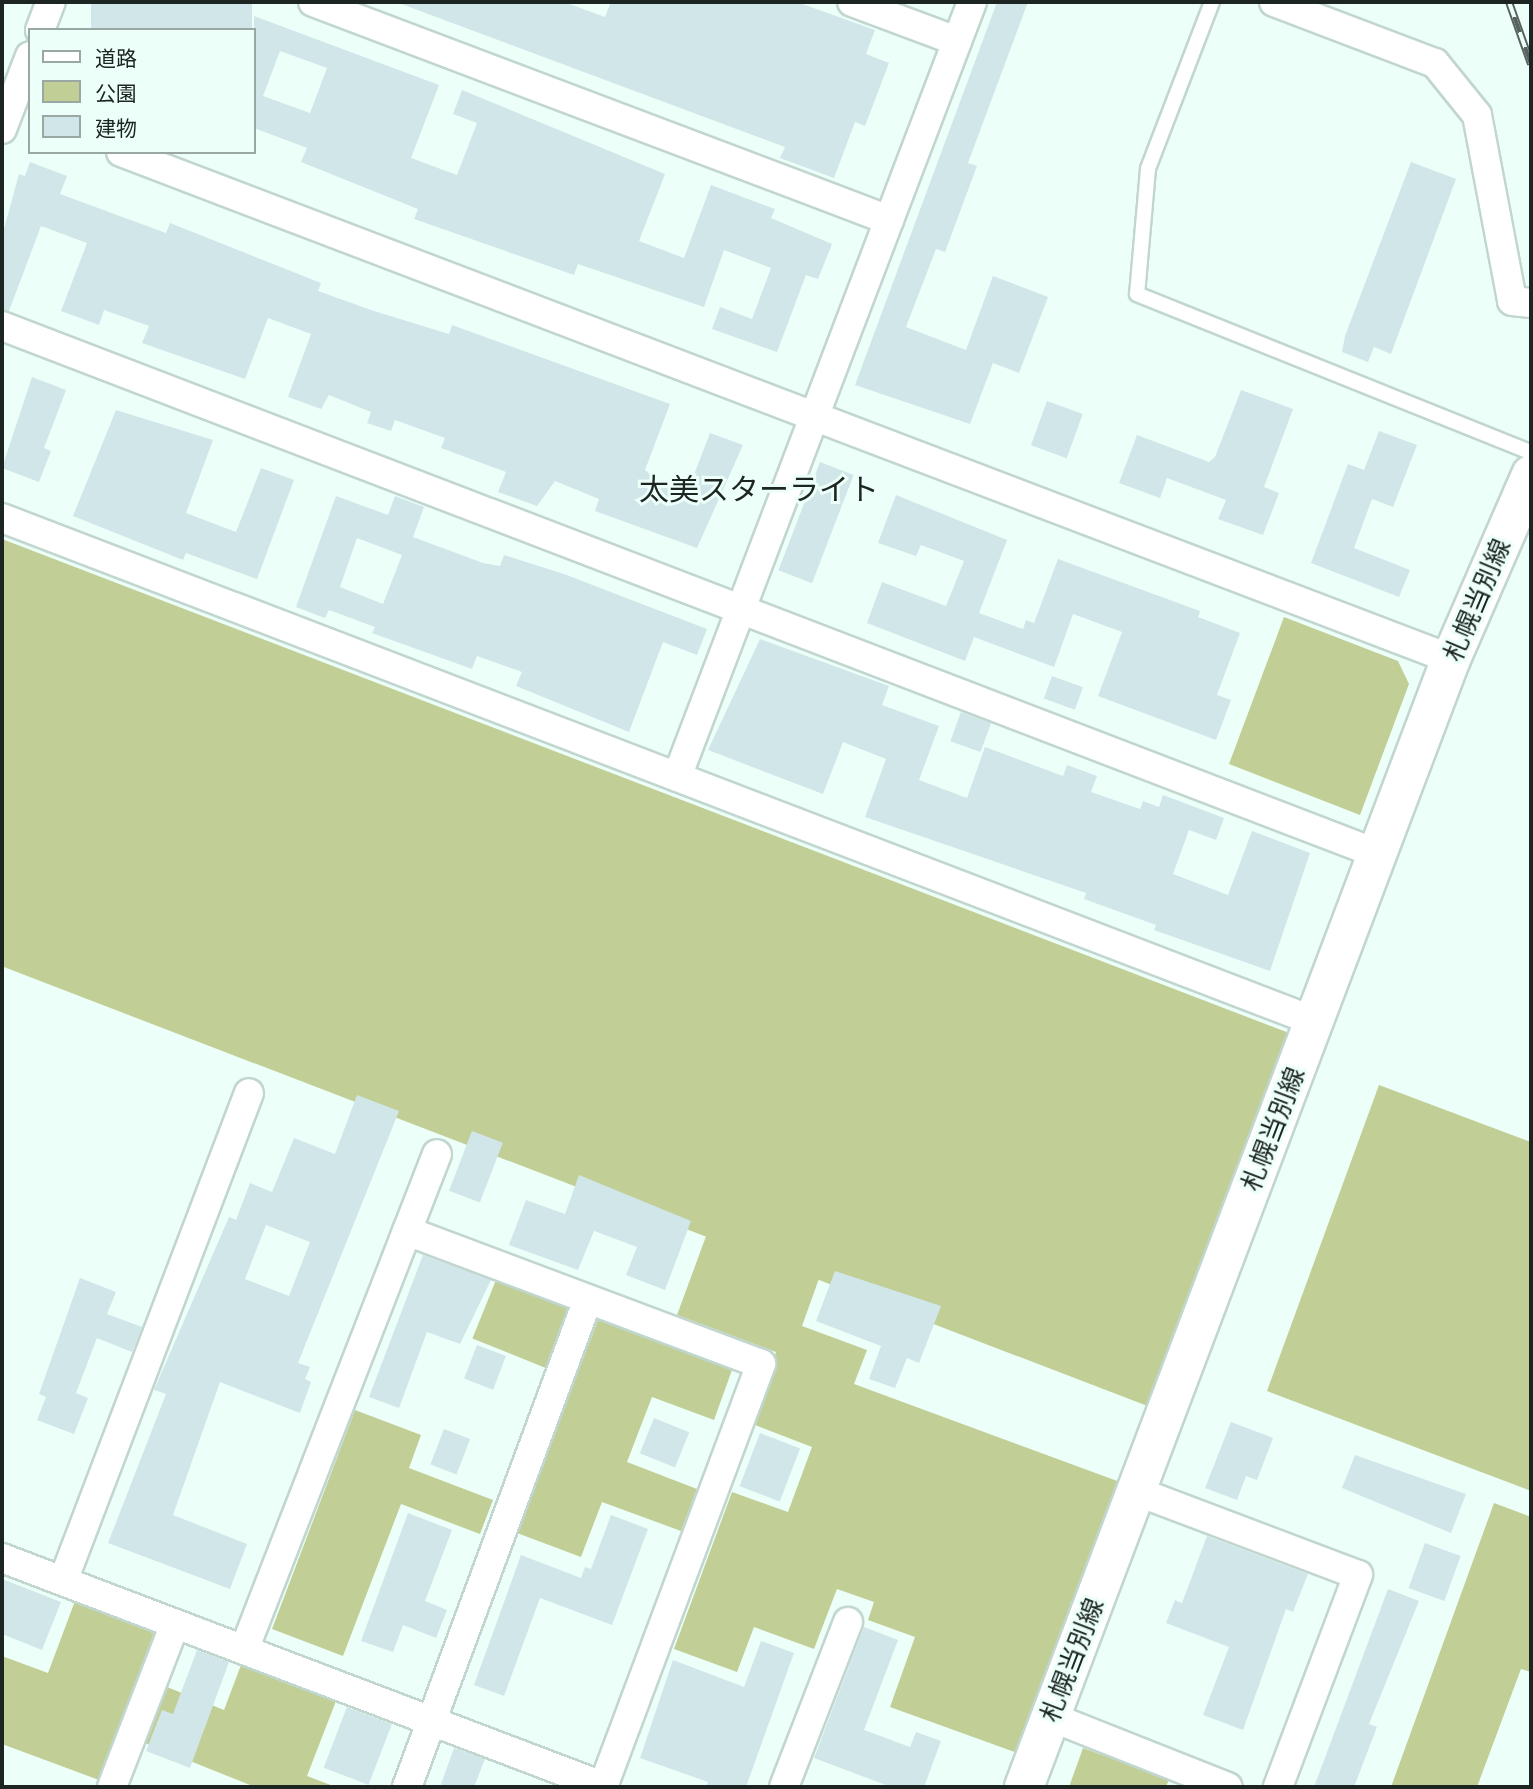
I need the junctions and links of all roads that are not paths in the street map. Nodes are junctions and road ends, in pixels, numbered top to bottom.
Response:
1 (51, 2) edge
2 (313, 2) edge
3 (852, 2) edge
4 (972, 2) edge
5 (1212, 2) edge
6 (1274, 2) edge
7 (41, 28) edge
8 (957, 41) junction
9 (28, 62) edge
10 (11, 116) edge
11 (126, 154) edge
12 (888, 220) junction
13 (1531, 303) edge
14 (2, 326) edge
15 (814, 416) junction
16 (1531, 453) edge
17 (1531, 475) edge
18 (2, 518) edge
19 (740, 609) junction
20 (1451, 659) junction
21 (677, 777) junction
22 (1377, 854) junction
23 (1314, 1021) junction
24 (249, 1093) dead end
25 (437, 1154) dead end
26 (407, 1231) junction
27 (588, 1299) junction
28 (1136, 1491) junction
29 (2, 1558) edge
30 (63, 1581) junction
31 (848, 1622) dead end
32 (174, 1623) junction
33 (244, 1650) junction
34 (1051, 1717) junction
35 (432, 1721) junction
36 (113, 1787) edge
37 (407, 1787) edge
38 (604, 1787) edge
39 (784, 1787) edge
40 (1024, 1787) edge
41 (1228, 1787) edge
42 (1278, 1787) edge

1 - 7 street
2 - 12 street
3 - 8 street
4 - 8 street
5 - 16 lane
6 - 13 street
8 - 12 street
9 - 10 street
11 - 15 street
12 - 15 street
14 - 19 street
15 - 19 street
15 - 20 street
17 - 20 main road, 札幌当別線
18 - 21 street
19 - 21 street
19 - 22 street
20 - 22 main road, 札幌当別線
21 - 23 street
22 - 23 main road, 札幌当別線
23 - 28 main road, 札幌当別線
24 - 30 street
25 - 26 street
26 - 27 street
26 - 33 street
27 - 35 street
27 - 38 street
28 - 34 main road, 札幌当別線
28 - 42 street
29 - 30 street
30 - 32 street
31 - 39 street
32 - 33 street
32 - 36 street
33 - 35 street
34 - 40 main road, 札幌当別線
34 - 41 street
35 - 37 street
35 - 38 street

